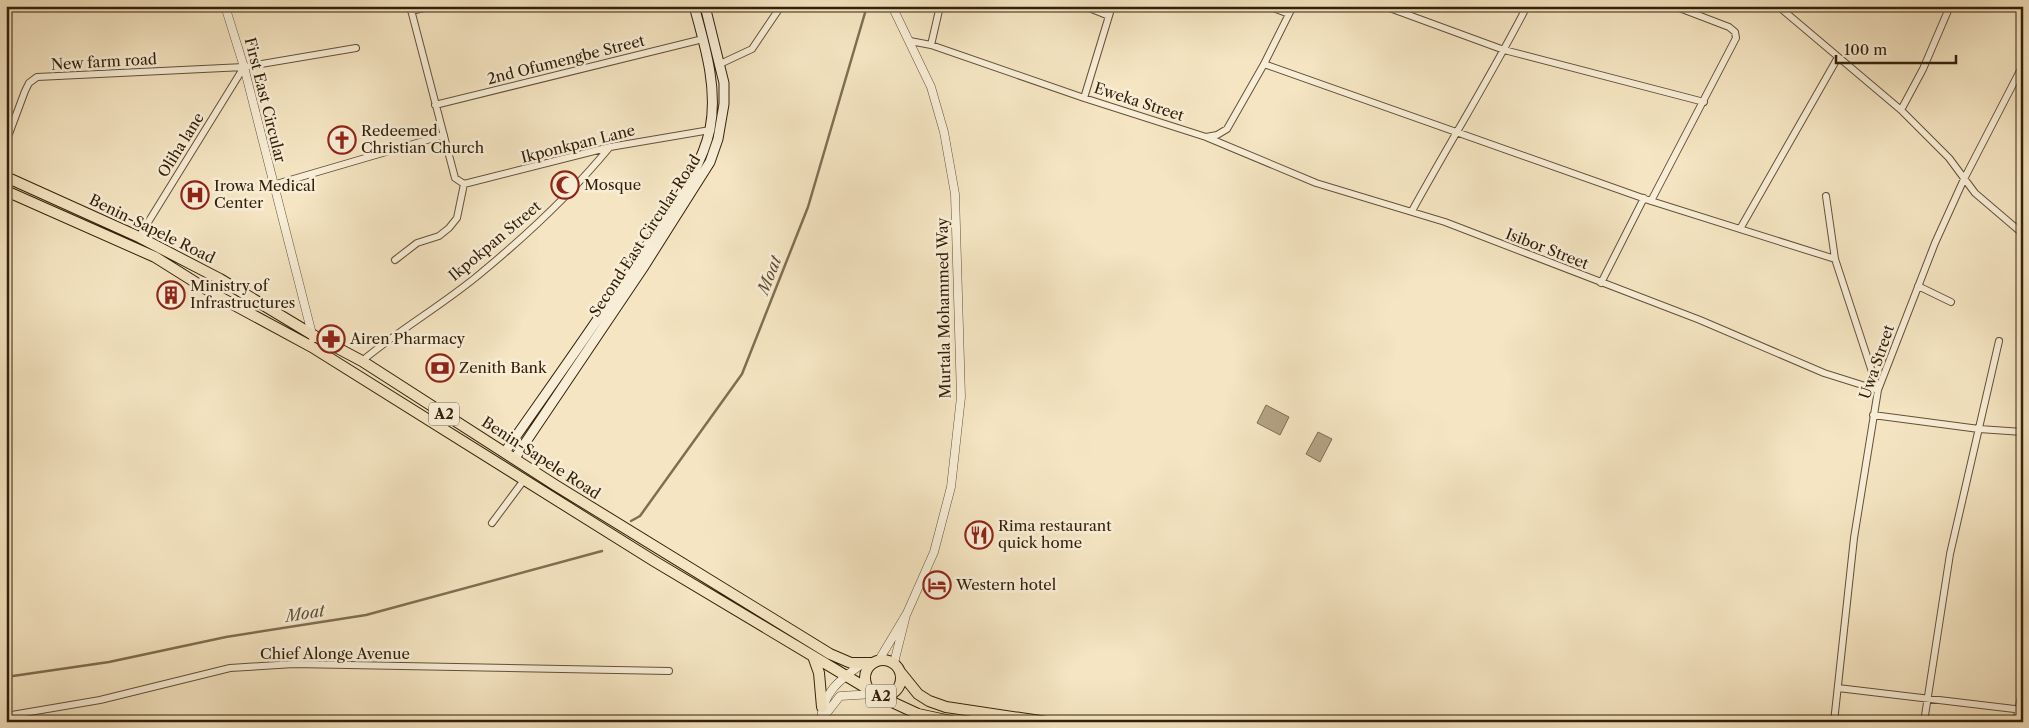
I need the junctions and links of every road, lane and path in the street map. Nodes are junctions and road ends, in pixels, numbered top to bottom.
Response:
1 (225, 6) edge
2 (432, 6) edge
3 (694, 6) edge
4 (705, 6) edge
5 (781, 6) edge
6 (892, 6) edge
7 (940, 6) edge
8 (1084, 6) edge
9 (1112, 6) edge
10 (1268, 6) edge
11 (1293, 6) edge
12 (1384, 6) edge
13 (1527, 6) edge
14 (1674, 6) edge
15 (1778, 6) edge
16 (1950, 6) edge
17 (411, 9) edge
18 (1789, 9) edge
19 (1289, 14) junction
20 (1109, 16) junction
21 (703, 39) junction
22 (910, 41) junction
23 (931, 45) junction
24 (356, 48) dead end
25 (1504, 50) junction
26 (1838, 59) junction
27 (720, 64) junction
28 (1264, 64) junction
29 (2023, 65) edge
30 (244, 67) junction
31 (1084, 98) junction
32 (1704, 102) junction
33 (435, 105) junction
34 (1900, 110) junction
35 (710, 130) junction
36 (1456, 130) junction
37 (444, 135) junction
38 (1206, 137) junction
39 (6, 142) edge
40 (610, 147) junction
41 (6, 177) edge
42 (1964, 178) junction
43 (464, 184) junction
44 (273, 185) junction
45 (6, 191) edge
46 (1826, 196) dead end
47 (1644, 198) junction
48 (1651, 201) junction
49 (1412, 210) junction
50 (1740, 229) junction
51 (2023, 234) edge
52 (138, 237) junction
53 (1835, 259) junction
54 (395, 260) dead end
55 (1601, 283) junction
56 (1918, 286) junction
57 (1951, 302) dead end
58 (313, 335) junction
59 (1999, 341) dead end
60 (312, 347) junction
61 (362, 361) junction
62 (1878, 390) junction
63 (1873, 415) junction
64 (1979, 429) junction
65 (2023, 432) edge
66 (510, 455) junction
67 (524, 480) junction
68 (492, 522) dead end
69 (907, 613) junction
70 (813, 656) junction
71 (871, 662) junction
72 (894, 663) junction
73 (669, 671) dead end
74 (900, 673) junction
75 (845, 676) junction
76 (2023, 686) edge
77 (1838, 688) junction
78 (874, 693) junction
79 (1927, 696) junction
80 (822, 707) junction
81 (2021, 709) edge
82 (6, 716) edge
83 (820, 721) edge
84 (955, 722) edge
85 (1047, 722) edge
86 (1834, 722) edge
87 (1924, 722) edge
88 (2016, 722) edge

1 - 30 street, First East Circular
2 - 17 street
3 - 21 main road, Second East Circular Road
4 - 27 main road, Second East Circular Road
5 - 27 street
6 - 22 street, Murtala Mohammed Way
7 - 23 street
8 - 20 street
9 - 20 street
10 - 19 street
11 - 19 street
12 - 25 street
13 - 25 street
14 - 32 street
15 - 18 street
16 - 34 street
17 - 33 street
18 - 26 street
19 - 28 street
20 - 31 street
21 - 33 street, 2nd Ofumengbe Street
21 - 35 main road, Second East Circular Road
22 - 23 street, Eweka Street
22 - 69 street, Murtala Mohammed Way
23 - 31 street, Eweka Street
24 - 30 street, New farm road
25 - 32 street
25 - 36 street
26 - 34 street
26 - 50 street
27 - 66 main road, Second East Circular Road
28 - 36 street
28 - 38 street
29 - 42 street, Uwa Street
30 - 39 street, New farm road
30 - 44 street, First East Circular
30 - 52 street, Oliha lane
31 - 38 street, Eweka Street
32 - 48 street
33 - 37 street
34 - 42 street
35 - 40 street, Ikponkpan Lane
35 - 66 main road, Second East Circular Road
36 - 47 street
36 - 49 street
37 - 43 street
37 - 44 street
38 - 49 street, Isibor Street
40 - 43 street, Ikponkpan Lane
40 - 61 street, Ikpokpan Street
41 - 52 highway, Benin-Sapele Road / A2
42 - 51 street
42 - 56 street, Uwa Street
43 - 54 street
44 - 58 street, First East Circular
45 - 60 highway, Benin-Sapele Road / A2
46 - 53 street
47 - 48 street
47 - 55 street
48 - 50 street
49 - 55 street, Isibor Street
50 - 53 street
52 - 58 highway, Benin-Sapele Road / A2
53 - 62 street
55 - 62 street, Isibor Street
56 - 57 street
56 - 62 street, Uwa Street
58 - 60 street, First East Circular
58 - 61 highway, Benin-Sapele Road / A2
59 - 64 street
60 - 67 highway, Benin-Sapele Road / A2
61 - 66 highway, Benin-Sapele Road / A2
62 - 63 street, Uwa Street
63 - 64 street
63 - 77 street, Uwa Street
64 - 65 street
64 - 79 street
66 - 71 highway, Benin-Sapele Road / A2
67 - 68 street
67 - 70 highway, Benin-Sapele Road / A2
69 - 71 street
69 - 72 street
70 - 75 highway, Benin-Sapele Road / A2
70 - 80 highway
71 - 72 highway, A2
71 - 75 street
71 - 78 highway, A2
72 - 74 highway, A2
73 - 82 street, Chief Alonge Avenue
74 - 78 highway, A2
74 - 85 highway, A2
75 - 78 highway, Benin-Sapele Road / A2
75 - 80 street
76 - 81 street
77 - 79 street
77 - 86 street, Uwa Street
78 - 83 street
78 - 84 highway, A2
79 - 81 street
79 - 87 street
80 - 83 street
81 - 88 street

